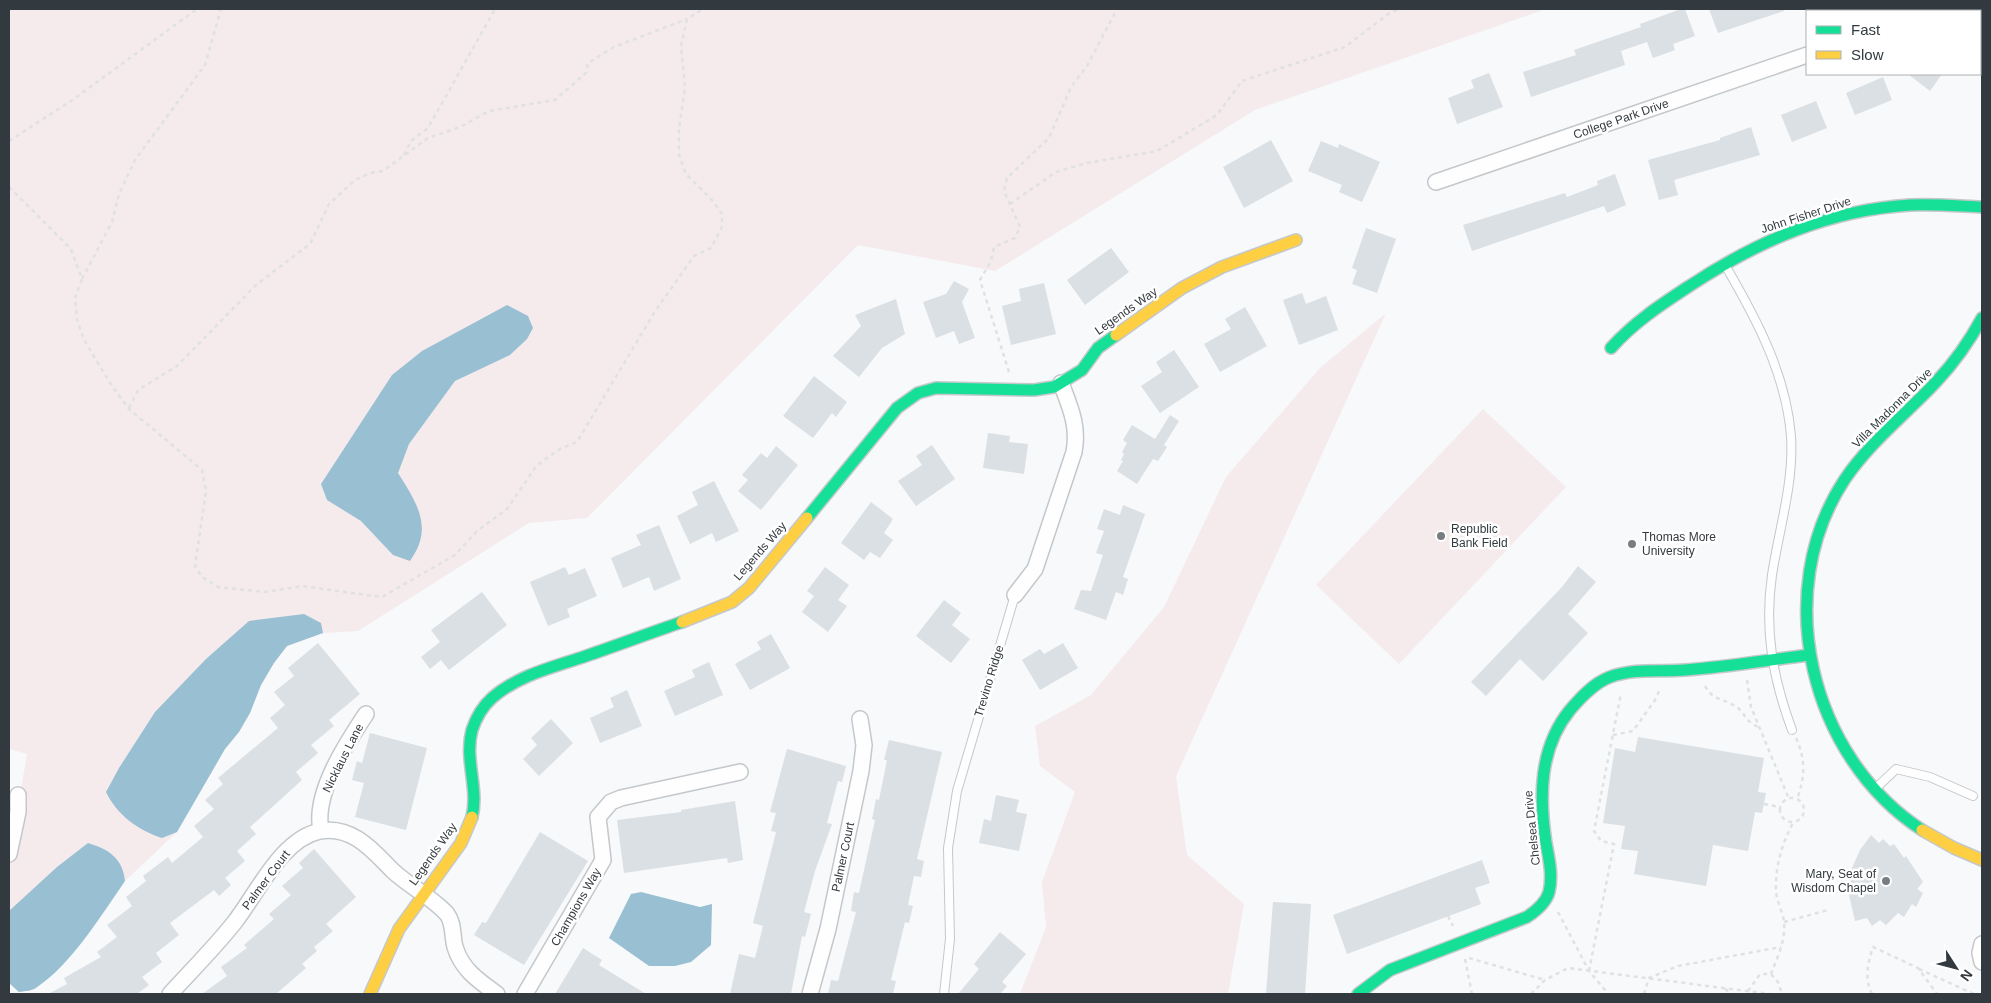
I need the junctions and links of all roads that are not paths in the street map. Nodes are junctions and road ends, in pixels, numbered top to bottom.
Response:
1 (1806, 55) edge
2 (1436, 182) dead end
3 (1982, 207) edge
4 (1296, 240) dead end
5 (1724, 263) junction
6 (1982, 318) edge
7 (1611, 348) dead end
8 (1061, 383) junction
9 (1015, 595) joint
10 (1809, 655) junction
11 (1771, 659) junction
12 (366, 714) dead end
13 (860, 719) dead end
14 (1792, 730) road end
15 (740, 772) dead end
16 (1875, 789) junction
17 (18, 795) dead end
18 (1973, 796) dead end
19 (321, 831) junction
20 (9, 854) edge
21 (1982, 860) edge
22 (421, 894) junction
23 (1982, 944) edge
24 (1982, 962) edge
25 (170, 994) edge
26 (370, 994) edge
27 (497, 994) edge
28 (525, 994) edge
29 (810, 994) edge
30 (944, 994) edge
31 (1358, 994) edge

1 - 2 street, College Park Drive
3 - 5 street, John Fisher Drive
4 - 8 street, Legends Way
5 - 7 street, John Fisher Drive
5 - 11 lane
6 - 10 street, Villa Madonna Drive
8 - 9 street, Trevino Ridge
8 - 22 street, Legends Way
9 - 30 lane, Trevino Ridge
10 - 11 street, Chelsea Drive
10 - 16 street, Villa Madonna Drive
11 - 14 lane
11 - 31 street, Chelsea Drive
12 - 19 street, Nicklaus Lane
13 - 29 street, Palmer Court
15 - 28 street, Champions Way
16 - 18 lane
16 - 21 street, Villa Madonna Drive
17 - 20 street
19 - 22 street
19 - 25 street, Palmer Court
22 - 26 street, Legends Way
22 - 27 street
23 - 24 street

